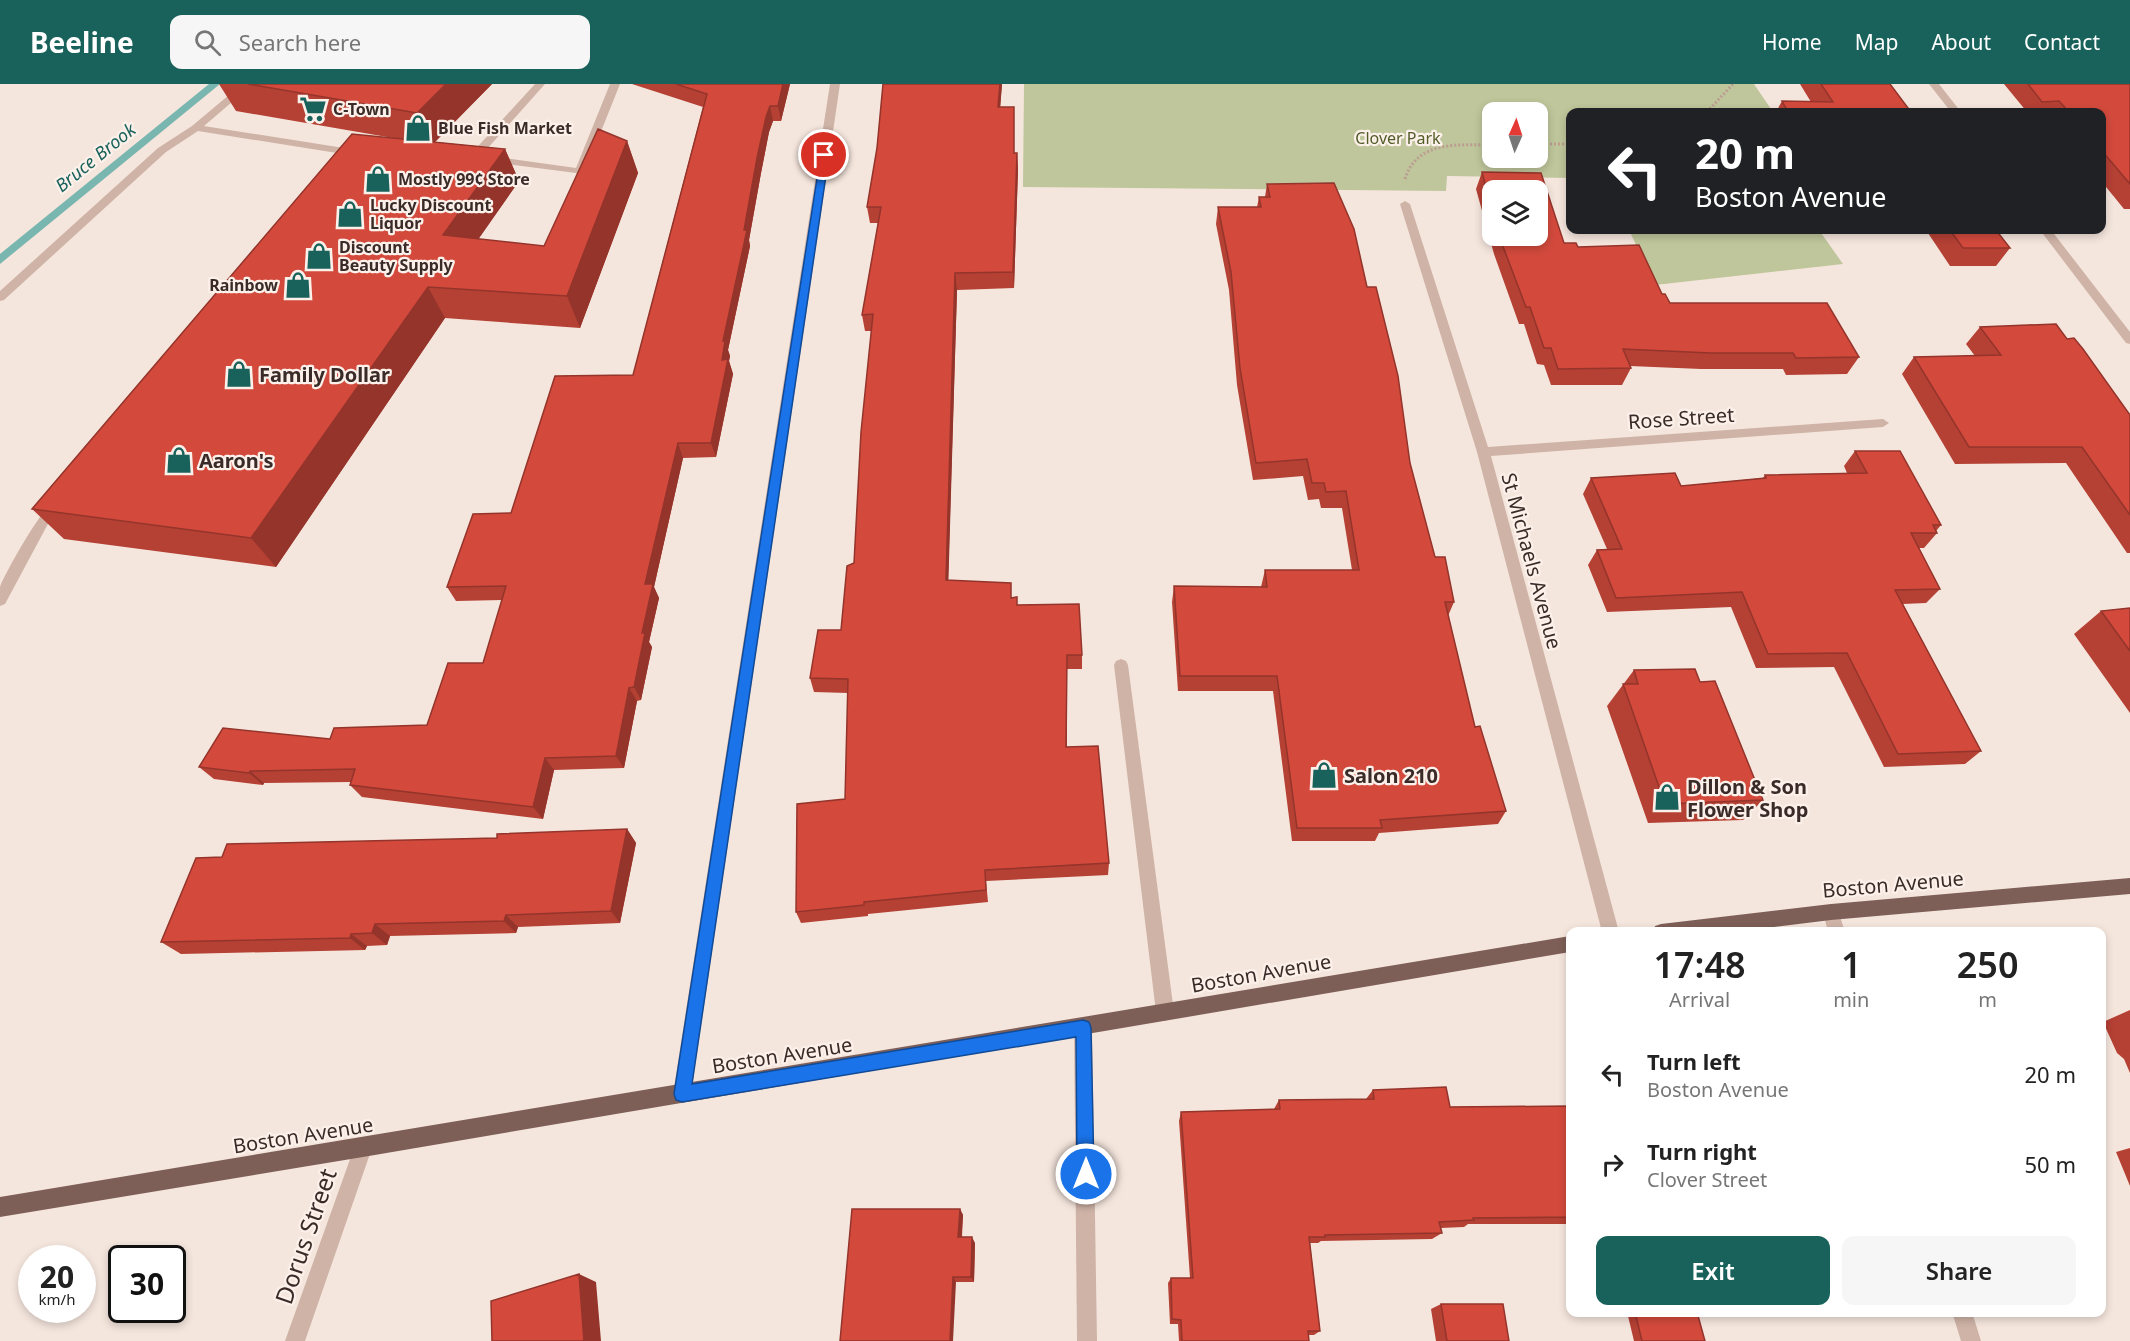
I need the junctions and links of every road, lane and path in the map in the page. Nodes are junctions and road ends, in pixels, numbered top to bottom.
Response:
1 (248, 84) edge
2 (540, 84) edge
3 (615, 84) edge
4 (835, 84) edge
5 (1732, 84) edge
6 (1934, 84) edge
7 (1711, 108) edge
8 (1953, 108) edge
9 (196, 128) junction
10 (1548, 144) edge
11 (1566, 144) edge
12 (1482, 145) edge
13 (462, 156) edge
14 (474, 157) junction
15 (330, 168) edge
16 (1405, 204) joint
17 (2049, 234) edge
18 (0, 297) edge
19 (2130, 340) edge
20 (1882, 423) dead end
21 (1483, 452) junction
22 (65, 492) edge
23 (0, 600) edge
24 (1121, 665) dead end
25 (2130, 886) edge
26 (1831, 912) junction
27 (1610, 927) edge
28 (1704, 927) edge
29 (1836, 927) edge
30 (1566, 945) edge
31 (1165, 1012) junction
32 (1083, 1028) junction
33 (682, 1094) junction
34 (363, 1148) junction
35 (0, 1207) edge
36 (1964, 1317) edge
37 (295, 1341) edge
38 (1088, 1341) edge
39 (1971, 1341) edge

1 - 9 street
2 - 14 street
3 - 14 street
4 - 33 street
5 - 7 path
6 - 8 street
9 - 15 street
9 - 18 street
10 - 11 path
12 - 16 path
13 - 14 street
16 - 21 street, St Michaels Avenue
17 - 19 street
20 - 21 street, Rose Street
21 - 27 street, St Michaels Avenue
22 - 23 street
24 - 31 street
25 - 26 main road, Boston Avenue
26 - 28 main road, Boston Avenue
26 - 29 street
30 - 31 main road, Boston Avenue
31 - 32 main road, Boston Avenue
32 - 33 main road, Boston Avenue
32 - 38 street
33 - 34 main road, Boston Avenue
34 - 35 main road, Boston Avenue
34 - 37 street, Dorus Street
36 - 39 street

